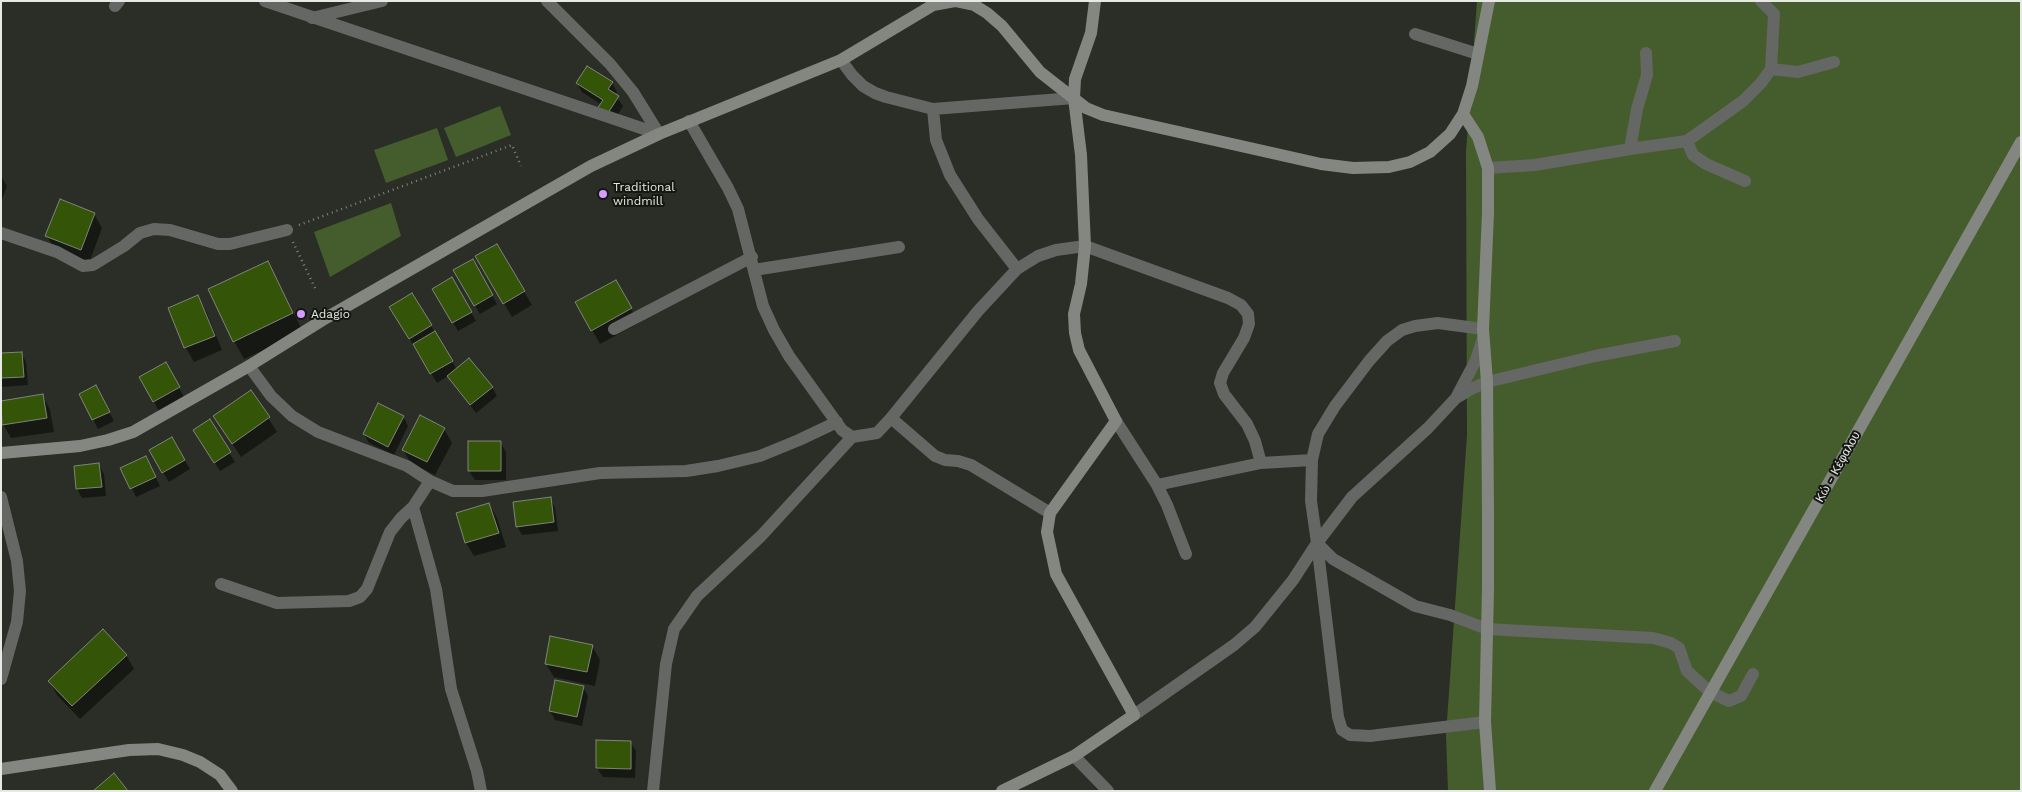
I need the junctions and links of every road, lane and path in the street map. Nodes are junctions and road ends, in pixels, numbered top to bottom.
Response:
1 (265, 1) edge
2 (382, 1) edge
3 (546, 1) edge
4 (1094, 1) edge
5 (1489, 1) edge
6 (1761, 1) edge
7 (312, 18) junction
8 (1415, 34) dead end
9 (1646, 53) dead end
10 (1478, 54) junction
11 (840, 60) junction
12 (1834, 62) dead end
13 (1771, 69) junction
14 (1074, 98) junction
15 (933, 109) junction
16 (1463, 114) junction
17 (689, 121) junction
18 (658, 134) junction
19 (1687, 141) junction
20 (2021, 142) edge
21 (1630, 149) junction
22 (521, 166) dead end
23 (1488, 168) junction
24 (1745, 180) dead end
25 (287, 230) junction
26 (1, 233) edge
27 (1085, 246) junction
28 (899, 247) dead end
29 (753, 263) junction
30 (1017, 269) junction
31 (316, 288) dead end
32 (614, 329) dead end
33 (1483, 334) junction
34 (1675, 341) dead end
35 (249, 366) junction
36 (1487, 382) junction
37 (1456, 398) junction
38 (891, 418) junction
39 (1116, 421) junction
40 (837, 422) junction
41 (852, 437) junction
42 (1, 453) edge
43 (1312, 460) junction
44 (1261, 463) junction
45 (430, 481) junction
46 (1157, 485) junction
47 (1, 497) edge
48 (413, 507) junction
49 (1050, 513) junction
50 (1317, 542) junction
51 (1186, 554) dead end
52 (221, 584) dead end
53 (1487, 629) junction
54 (1753, 674) dead end
55 (1, 679) edge
56 (1710, 692) junction
57 (1134, 715) junction
58 (1485, 722) junction
59 (1074, 756) junction
60 (1, 769) edge
61 (232, 791) edge
62 (481, 791) edge
63 (654, 791) edge
64 (1002, 791) edge
65 (1108, 791) edge
66 (1490, 791) edge
67 (1655, 791) edge

1 - 7 street
2 - 7 street
3 - 18 street
4 - 14 street
5 - 10 street
6 - 13 street
7 - 18 street
8 - 10 street
9 - 21 street
10 - 16 street
11 - 14 street
11 - 15 street
11 - 17 street
12 - 13 street
13 - 19 street
14 - 15 street
14 - 16 street
14 - 27 street
15 - 30 street
16 - 23 street
17 - 18 street
17 - 29 street
18 - 35 street
19 - 21 street
19 - 24 street
20 - 56 street, Κώ - Κέφαλου
21 - 23 street
22 - 25 path
23 - 33 street
25 - 26 street
25 - 31 path
27 - 30 street
27 - 39 street
27 - 44 street
28 - 29 street
29 - 32 street
29 - 40 street
30 - 38 street
33 - 36 street
33 - 37 street
33 - 43 street
34 - 36 street
35 - 42 street
35 - 45 street
36 - 37 street
36 - 53 street
37 - 50 street
38 - 41 street
38 - 49 street
39 - 46 street
39 - 49 street
40 - 41 street
40 - 45 street
41 - 63 street
43 - 44 street
43 - 50 street
44 - 46 street
45 - 48 street
46 - 51 street
47 - 55 street
48 - 52 street
48 - 62 street
49 - 57 street
50 - 53 street
50 - 57 street
50 - 58 street
53 - 56 street
53 - 58 street
54 - 56 street
56 - 67 street, Κώ - Κέφαλου
57 - 59 street
58 - 66 street
59 - 64 street
59 - 65 street
60 - 61 street

